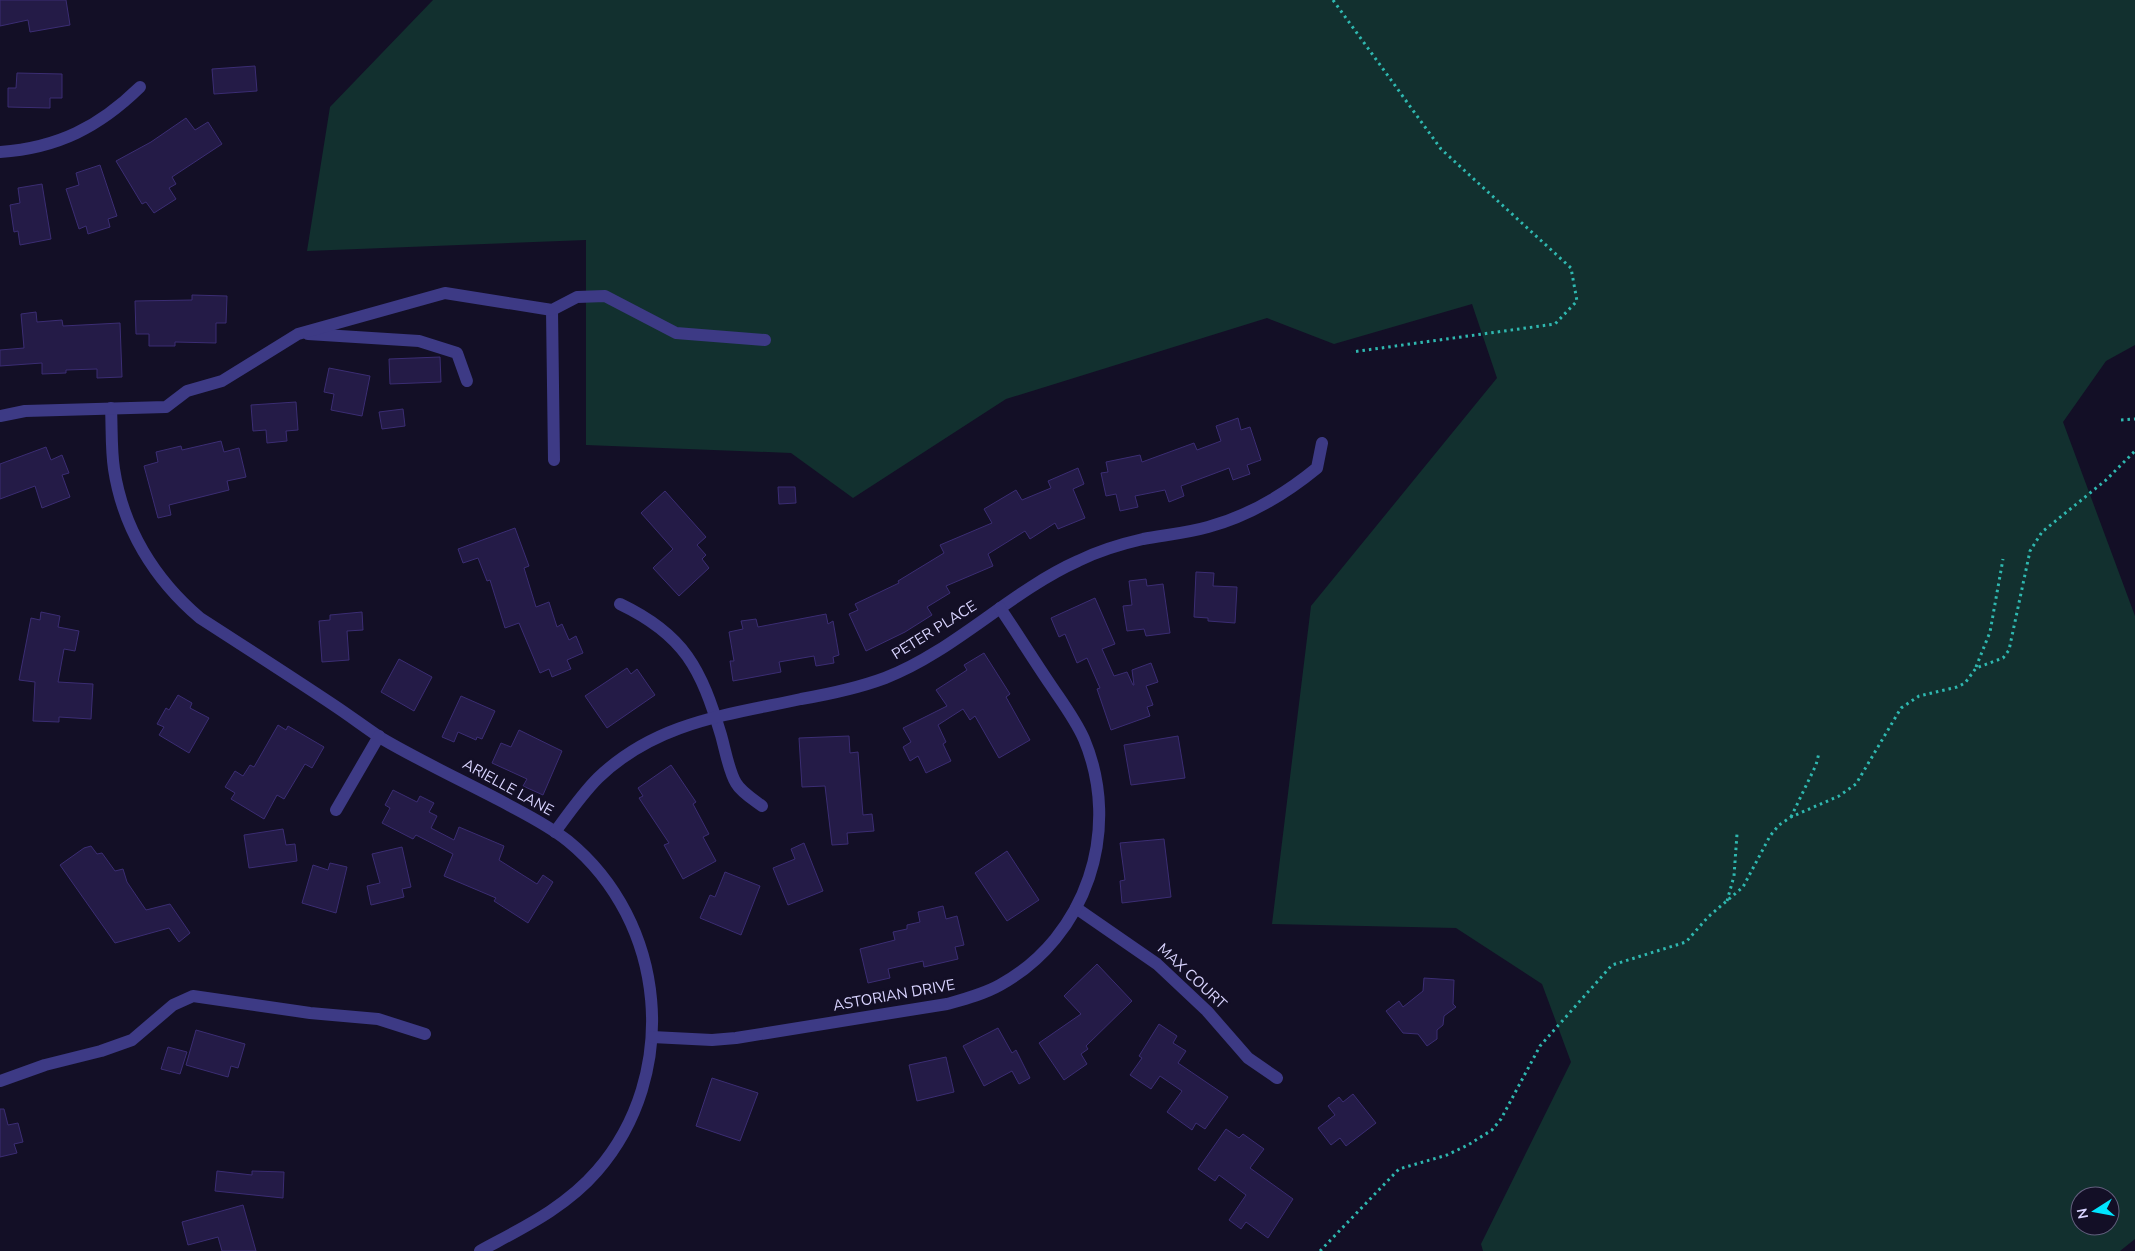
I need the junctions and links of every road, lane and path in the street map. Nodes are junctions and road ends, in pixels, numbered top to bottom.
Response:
1 (1333, 0) edge
2 (140, 86) dead end
3 (0, 152) edge
4 (552, 310) junction
5 (298, 334) junction
6 (765, 340) dead end
7 (1352, 352) dead end
8 (467, 381) dead end
9 (110, 408) junction
10 (0, 416) edge
11 (2135, 419) edge
12 (2121, 420) dead end
13 (1322, 442) dead end
14 (2135, 451) edge
15 (554, 460) dead end
16 (2003, 559) dead end
17 (620, 604) dead end
18 (1000, 608) junction
19 (1976, 668) junction
20 (716, 717) junction
21 (379, 736) junction
22 (1818, 753) dead end
23 (762, 806) dead end
24 (336, 810) dead end
25 (1791, 817) junction
26 (555, 832) junction
27 (1737, 834) dead end
28 (1727, 901) junction
29 (1076, 908) junction
30 (425, 1034) dead end
31 (652, 1037) junction
32 (1276, 1078) dead end
33 (0, 1081) edge
34 (480, 1251) edge
35 (1320, 1251) edge

1 - 7 path
2 - 3 street
4 - 5 street
4 - 6 street
4 - 15 street
5 - 8 street
5 - 9 street
9 - 10 street
9 - 21 street, ARIELLE LANE
11 - 12 path
13 - 18 street, PETER PLACE
14 - 19 path
16 - 19 path
17 - 20 street
18 - 20 street, PETER PLACE
18 - 29 street, ASTORIAN DRIVE
19 - 25 path
20 - 23 street
20 - 26 street, PETER PLACE
21 - 24 street
21 - 26 street, ARIELLE LANE
22 - 25 path
25 - 28 path
26 - 31 street, ARIELLE LANE
27 - 28 path
28 - 35 path
29 - 31 street, ASTORIAN DRIVE
29 - 32 street, MAX COURT
30 - 33 street
31 - 34 street, ARIELLE LANE

